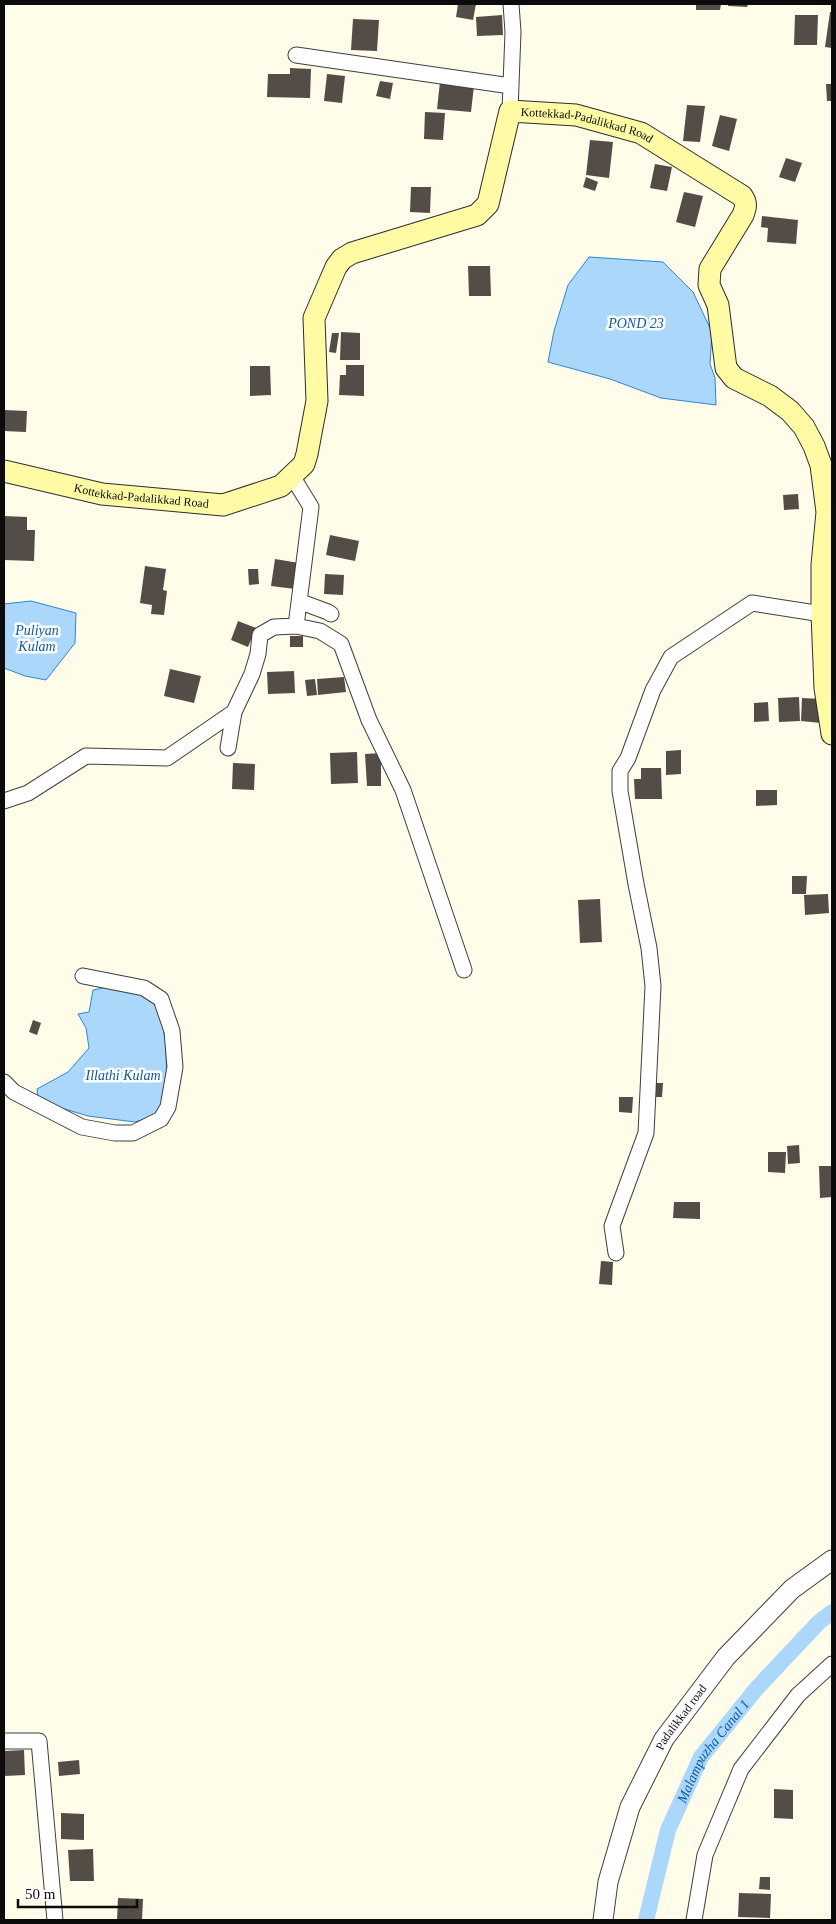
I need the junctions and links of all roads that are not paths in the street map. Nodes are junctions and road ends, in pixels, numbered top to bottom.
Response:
1 (511, 4) edge
2 (296, 55) dead end
3 (511, 86) junction
4 (510, 111) junction
5 (4, 471) edge
6 (292, 476) junction
7 (830, 513) edge
8 (300, 602) junction
9 (331, 614) dead end
10 (827, 614) edge
11 (296, 626) junction
12 (234, 712) junction
13 (832, 734) edge
14 (228, 748) dead end
15 (4, 801) edge
16 (464, 970) dead end
17 (83, 976) dead end
18 (4, 1082) edge
19 (616, 1253) dead end
20 (832, 1560) edge
21 (832, 1664) edge
22 (4, 1741) edge
23 (55, 1920) edge
24 (603, 1920) edge
25 (694, 1920) edge

1 - 3 street
2 - 3 street
3 - 4 street
4 - 6 main road, Kottekkad-Padalikkad Road
4 - 7 main road, Kottekkad-Padalikkad Road
5 - 6 main road, Kottekkad-Padalikkad Road
6 - 8 street
7 - 10 main road, Kottekkad-Padalikkad Road
8 - 9 street
8 - 11 street
10 - 13 main road, Kottekkad-Padalikkad Road
10 - 19 street
11 - 12 street
11 - 16 street
12 - 14 street
12 - 15 street
17 - 18 street
20 - 24 street, Padalikkad road
21 - 25 street
22 - 23 street

